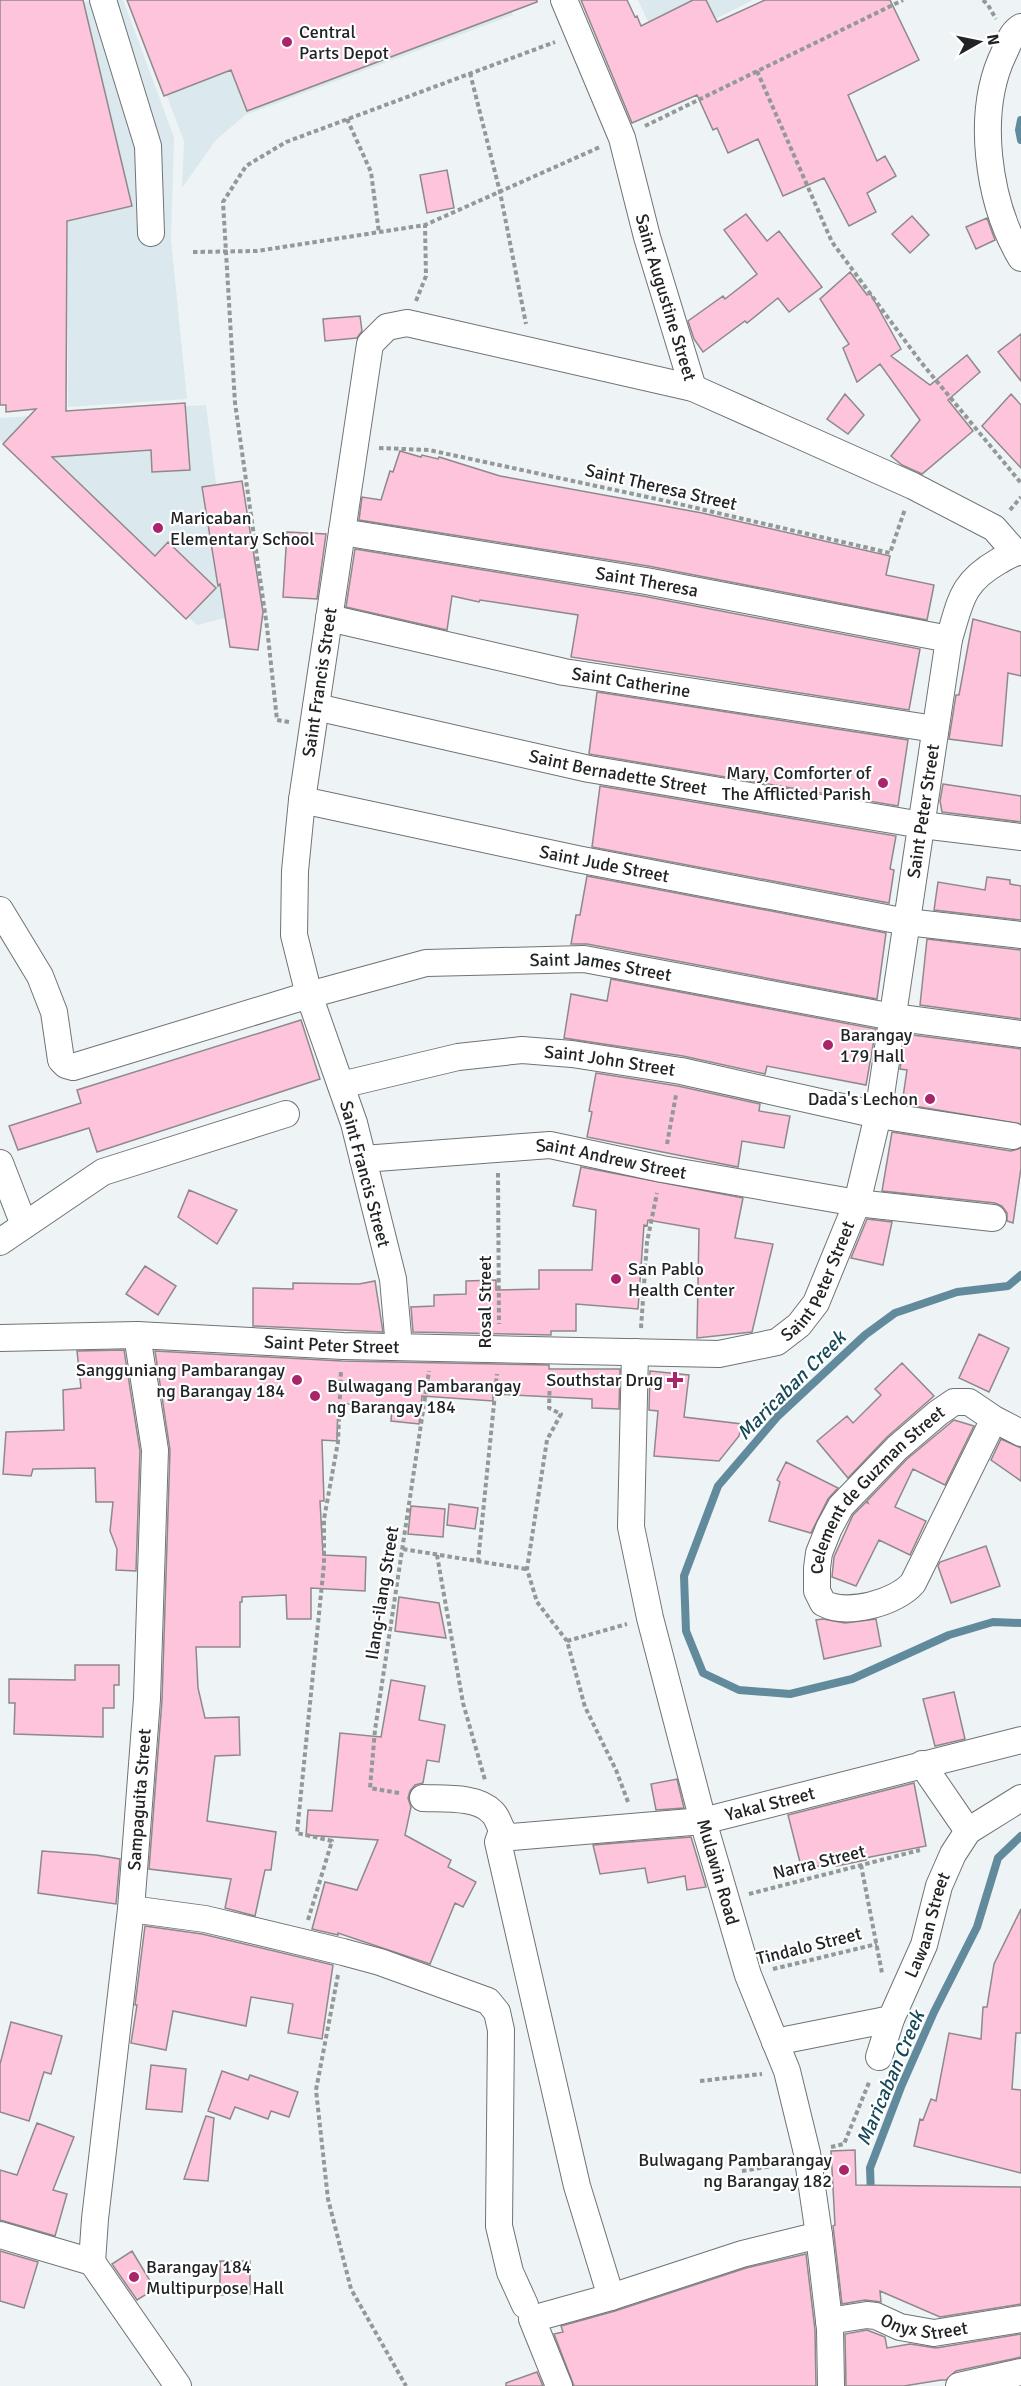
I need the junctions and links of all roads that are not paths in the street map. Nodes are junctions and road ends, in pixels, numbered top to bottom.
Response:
1 (103, 0) edge
2 (564, 0) edge
3 (1021, 27) edge
4 (151, 233) dead end
5 (1021, 258) edge
6 (693, 388) junction
7 (342, 532) junction
8 (1018, 552) edge
9 (329, 618) junction
10 (949, 639) junction
11 (315, 717) junction
12 (935, 729) junction
13 (302, 800) junction
14 (922, 825) junction
15 (1021, 837) edge
16 (0, 910) edge
17 (907, 922) junction
18 (1021, 935) edge
19 (309, 995) junction
20 (893, 1017) junction
21 (1021, 1034) edge
22 (341, 1084) junction
23 (286, 1114) dead end
24 (878, 1115) junction
25 (1013, 1136) dead end
26 (363, 1160) junction
27 (0, 1162) edge
28 (857, 1203) junction
29 (993, 1218) dead end
30 (24, 1225) junction
31 (0, 1242) edge
32 (137, 1335) junction
33 (0, 1338) edge
34 (399, 1347) junction
35 (638, 1353) junction
36 (994, 1419) junction
37 (1021, 1433) edge
38 (1021, 1740) edge
39 (922, 1764) junction
40 (423, 1798) road end
41 (1021, 1798) edge
42 (497, 1821) junction
43 (703, 1821) junction
44 (968, 1831) junction
45 (131, 1909) junction
46 (891, 2019) junction
47 (775, 2042) junction
48 (879, 2057) road end
49 (0, 2235) edge
50 (819, 2235) junction
51 (92, 2262) junction
52 (611, 2297) junction
53 (529, 2312) junction
54 (1021, 2319) edge
55 (829, 2321) junction
56 (1021, 2372) edge
57 (178, 2386) edge
58 (559, 2386) edge
59 (831, 2386) edge
60 (959, 2386) edge

1 - 4 street
2 - 6 street, Saint Augustine Street
3 - 5 street
6 - 7 street, Saint Francis Street
6 - 8 street, Saint Augustine Street
7 - 9 street, Saint Francis Street
7 - 10 street, Saint Theresa
8 - 10 street, Saint Peter Street
9 - 11 street, Saint Francis Street
9 - 12 street, Saint Catherine
10 - 12 street, Saint Peter Street
11 - 13 street, Saint Francis Street
11 - 14 street, Saint Bernadette Street
12 - 14 street, Saint Peter Street
13 - 17 street, Saint Jude Street
13 - 19 street, Saint Francis Street
14 - 15 street, Saint Bernadette Street
14 - 17 street, Saint Peter Street
16 - 19 street, Saint James Street
17 - 18 street, Saint Jude Street
17 - 20 street, Saint Peter Street
19 - 20 street, Saint James Street
19 - 22 street, Saint Francis Street
20 - 21 street, Saint James Street
20 - 24 street, Saint Peter Street
22 - 24 street, Saint John Street
22 - 26 street, Saint Francis Street
23 - 30 street
24 - 25 street, Saint John Street
24 - 28 street, Saint Peter Street
26 - 28 street, Saint Andrew Street
26 - 34 street, Saint Francis Street
27 - 30 street
28 - 29 street, Saint Andrew Street
28 - 35 street, Saint Peter Street
30 - 31 street
32 - 33 street, Saint Peter Street
32 - 34 street, Saint Peter Street
32 - 45 street, Sampaguita Street
34 - 35 street, Saint Peter Street
35 - 43 street, Mulawin Road
36 - 36 street, Celement de Guzman Street
36 - 37 street, Celement de Guzman Street
38 - 39 street, Yakal Street
39 - 43 street, Yakal Street
39 - 44 street
40 - 42 street, Yakal Street
41 - 44 street, Lawaan Street
42 - 43 street, Yakal Street
42 - 52 street
43 - 47 street, Mulawin Road
44 - 46 street, Lawaan Street
45 - 51 street, Sampaguita Street
45 - 53 street
46 - 47 street
46 - 48 street, Lawaan Street
47 - 50 street, Mulawin Road
49 - 51 street
50 - 52 street
50 - 55 street, Mulawin Road
51 - 57 street
52 - 53 street
53 - 58 street
54 - 55 street, Onyx Street
55 - 59 street, Mulawin Road
56 - 60 street

